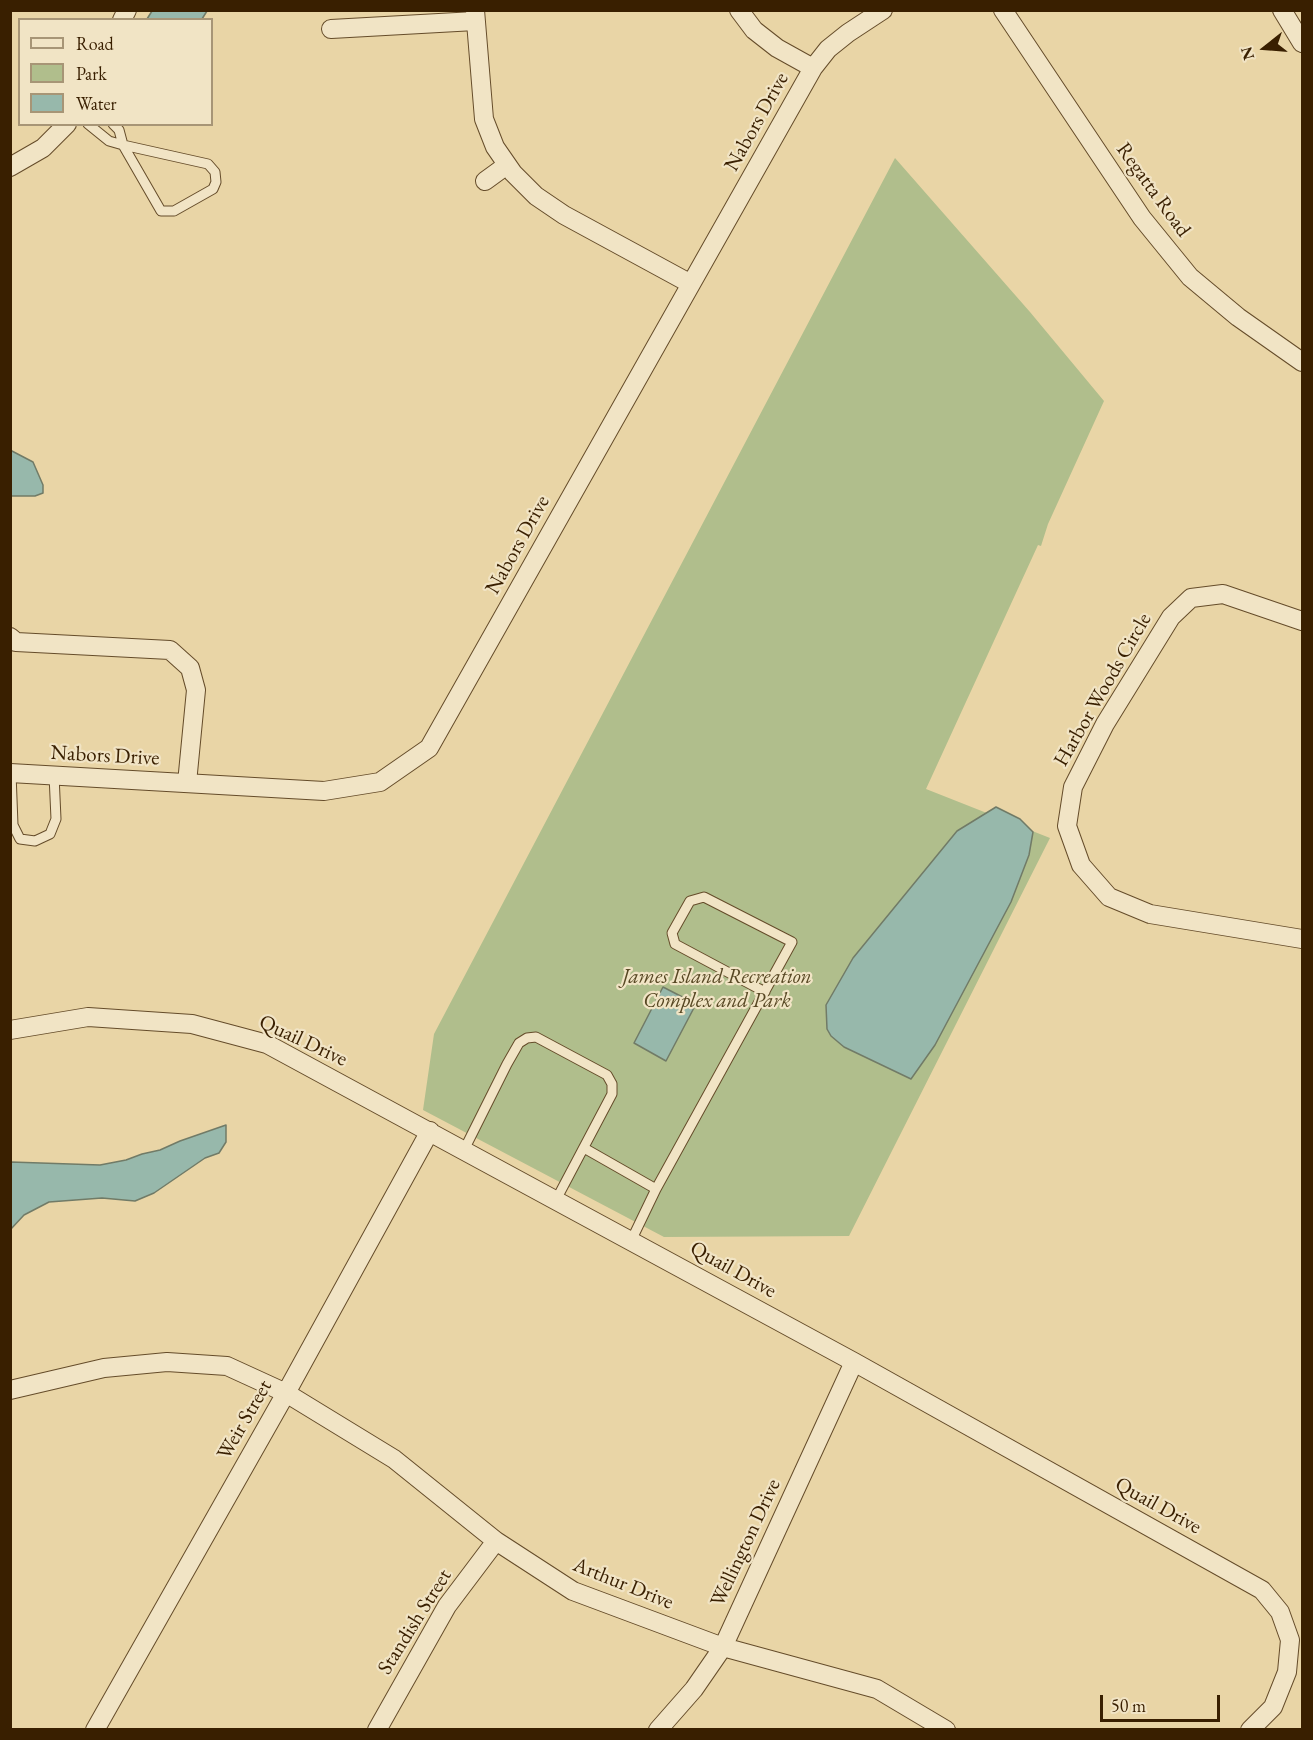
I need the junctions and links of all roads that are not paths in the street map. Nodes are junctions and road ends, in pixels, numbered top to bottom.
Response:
1 (739, 10) edge
2 (883, 10) edge
3 (1003, 10) edge
4 (1282, 10) edge
5 (475, 16) edge
6 (331, 29) dead end
7 (1302, 43) edge
8 (813, 68) junction
9 (64, 126) edge
10 (90, 126) edge
11 (115, 126) edge
12 (123, 145) junction
13 (507, 165) junction
14 (10, 167) edge
15 (485, 181) dead end
16 (691, 284) junction
17 (1302, 362) edge
18 (1302, 621) edge
19 (10, 637) edge
20 (11, 773) edge
21 (54, 775) junction
22 (188, 783) junction
23 (1302, 939) edge
24 (765, 992) junction
25 (10, 1030) edge
26 (430, 1131) junction
27 (584, 1148) junction
28 (464, 1150) junction
29 (656, 1189) junction
30 (556, 1200) junction
31 (631, 1241) junction
32 (854, 1362) junction
33 (10, 1390) edge
34 (286, 1393) junction
35 (496, 1541) junction
36 (723, 1647) junction
37 (95, 1730) edge
38 (377, 1730) edge
39 (658, 1730) edge
40 (946, 1730) edge
41 (1250, 1730) edge

1 - 8 street
2 - 8 street, Nabors Drive
3 - 17 street, Regatta Road
4 - 7 street
5 - 6 street
5 - 13 street
8 - 16 street, Nabors Drive
9 - 14 street
10 - 12 lane
11 - 12 lane
12 - 12 lane
13 - 15 street
13 - 16 street
16 - 22 street, Nabors Drive
18 - 23 street, Harbor Woods Circle
19 - 22 street
20 - 21 street, Nabors Drive
20 - 21 lane
21 - 22 street, Nabors Drive
24 - 24 lane
24 - 29 lane
25 - 26 street, Quail Drive
26 - 28 street, Quail Drive
26 - 34 street, Weir Street
27 - 28 lane
27 - 29 lane
27 - 30 lane
28 - 30 street, Quail Drive
29 - 31 lane
30 - 31 street, Quail Drive
31 - 32 street, Quail Drive
32 - 36 street, Wellington Drive
32 - 41 street, Quail Drive
33 - 34 street
34 - 35 street, Arthur Drive
34 - 37 street, Weir Street
35 - 36 street, Arthur Drive
35 - 38 street, Standish Street
36 - 39 street, Wellington Drive
36 - 40 street, Arthur Drive

